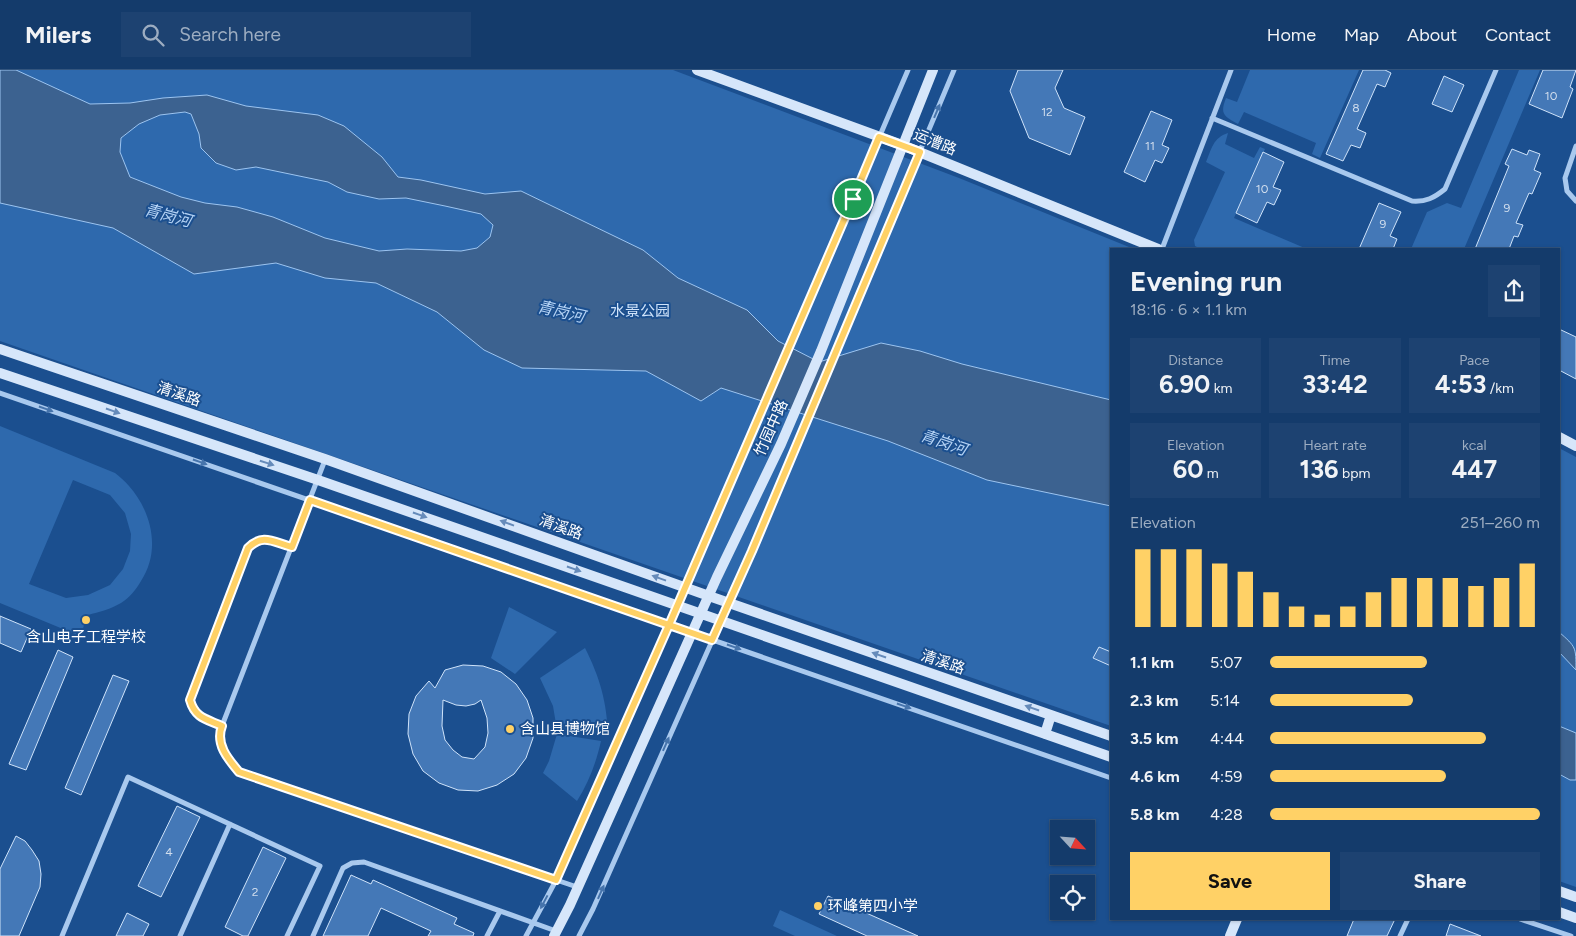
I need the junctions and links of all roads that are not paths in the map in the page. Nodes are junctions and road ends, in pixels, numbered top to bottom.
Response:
1 (697, 70) edge
2 (908, 70) edge
3 (933, 70) edge
4 (954, 70) edge
5 (1231, 70) edge
6 (1496, 70) edge
7 (1212, 118) junction
8 (879, 137) junction
9 (902, 145) junction
10 (1576, 146) edge
11 (920, 152) junction
12 (1576, 201) edge
13 (1158, 248) edge
14 (1160, 248) edge
15 (1, 351) edge
16 (0, 373) edge
17 (0, 393) edge
18 (1560, 438) edge
19 (1576, 446) edge
20 (325, 459) junction
21 (318, 480) junction
22 (310, 500) junction
23 (292, 547) junction
24 (685, 587) junction
25 (709, 596) junction
26 (729, 603) junction
27 (678, 605) junction
28 (701, 613) junction
29 (721, 620) junction
30 (669, 625) junction
31 (692, 633) junction
32 (712, 640) junction
33 (1051, 715) junction
34 (222, 726) junction
35 (1045, 734) junction
36 (1110, 736) edge
37 (1110, 757) edge
38 (1110, 778) edge
39 (230, 824) junction
40 (556, 880) junction
41 (577, 887) junction
42 (1560, 891) edge
43 (1576, 897) edge
44 (500, 911) junction
45 (1560, 912) edge
46 (1576, 918) edge
47 (1237, 920) edge
48 (1408, 920) edge
49 (1523, 920) edge
50 (533, 922) junction
51 (555, 934) edge
52 (62, 936) edge
53 (180, 936) edge
54 (287, 936) edge
55 (313, 936) edge
56 (487, 936) edge
57 (526, 936) edge
58 (579, 936) edge
59 (1230, 936) edge
60 (1400, 936) edge
61 (1571, 936) edge

1 - 8 main road, 运漕路
2 - 8 street
3 - 9 main road, 竹园中路
11 -> 4 street
5 - 7 street
6 - 7 street
7 - 14 street
8 - 9 main road, 运漕路
8 - 24 street
9 - 11 main road, 运漕路
9 - 25 main road, 竹园中路
10 - 12 street
11 - 13 main road, 运漕路
11 - 26 street
15 - 20 main road, 清溪路
16 -> 21 main road
17 -> 22 street
18 - 19 main road
20 - 21 street
24 -> 20 main road, 清溪路
21 - 22 street
21 -> 27 main road
22 - 23 street
22 - 30 street
23 - 34 street
23 - 34 street
24 - 25 main road, 清溪路
24 - 27 street
25 - 26 main road, 清溪路
25 - 28 main road, 竹园中路
26 - 29 street
33 -> 26 main road, 清溪路
27 - 28 main road
27 - 30 street
28 - 29 main road
28 - 31 main road, 竹园中路
29 - 32 street
29 - 35 main road
30 - 31 street
30 - 40 street
31 - 32 street
31 - 41 main road, 竹园中路
32 -> 38 street
58 -> 32 street
33 - 35 main road
33 - 36 main road, 清溪路
34 - 40 street
35 - 37 main road
39 - 52 street
39 - 53 street
39 - 54 street
40 - 41 street
40 -> 50 street
41 - 51 main road, 竹园中路
42 - 43 main road
44 - 50 street
44 - 55 street
44 - 56 street
45 - 46 main road
47 - 59 main road
48 - 60 street
49 - 61 street
50 - 51 street
50 - 57 street

